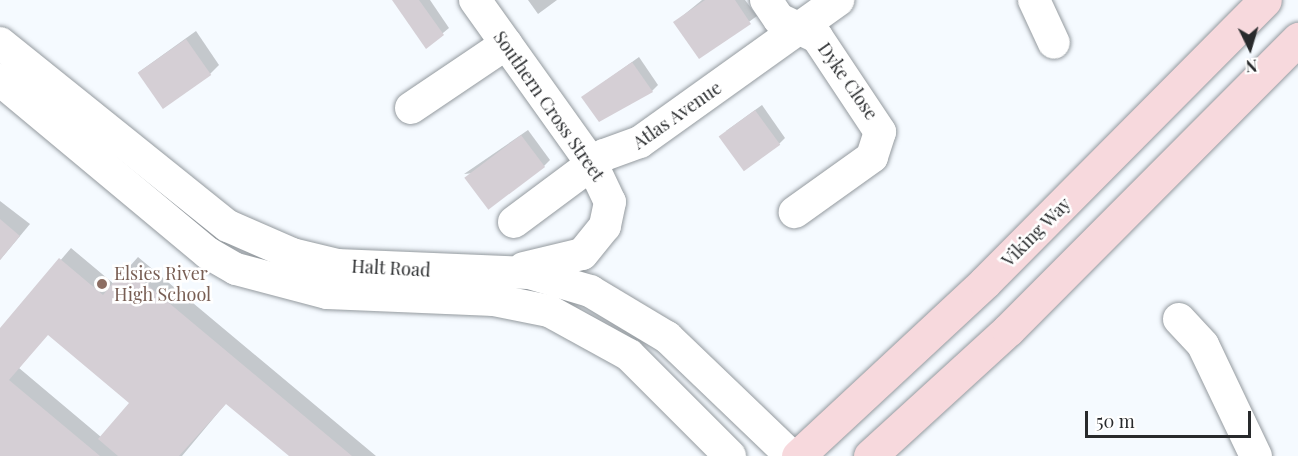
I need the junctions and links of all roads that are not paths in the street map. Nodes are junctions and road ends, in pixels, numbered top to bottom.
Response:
1 (475, 0) edge
2 (766, 0) edge
3 (838, 0) edge
4 (1034, 0) edge
5 (1265, 0) edge
6 (799, 28) junction
7 (1298, 39) edge
8 (0, 43) edge
9 (1054, 43) dead end
10 (506, 44) junction
11 (0, 81) edge
12 (411, 108) dead end
13 (592, 164) junction
14 (795, 212) dead end
15 (514, 222) dead end
16 (487, 272) junction
17 (1179, 319) dead end
18 (730, 456) edge
19 (791, 456) edge
20 (798, 456) edge
21 (870, 456) edge
22 (1256, 456) edge

1 - 10 street, Southern Cross Street
2 - 6 street
3 - 6 street, Atlas Avenue
4 - 9 street
5 - 20 main road, Viking Way
6 - 13 street, Atlas Avenue
6 - 14 street, Dyke Close
7 - 21 main road
8 - 16 street, Halt Road
10 - 12 street
10 - 13 street, Southern Cross Street
11 - 18 street, Halt Road
13 - 15 street, Atlas Avenue
13 - 16 street, Southern Cross Street
16 - 19 street, Halt Road
17 - 22 street

